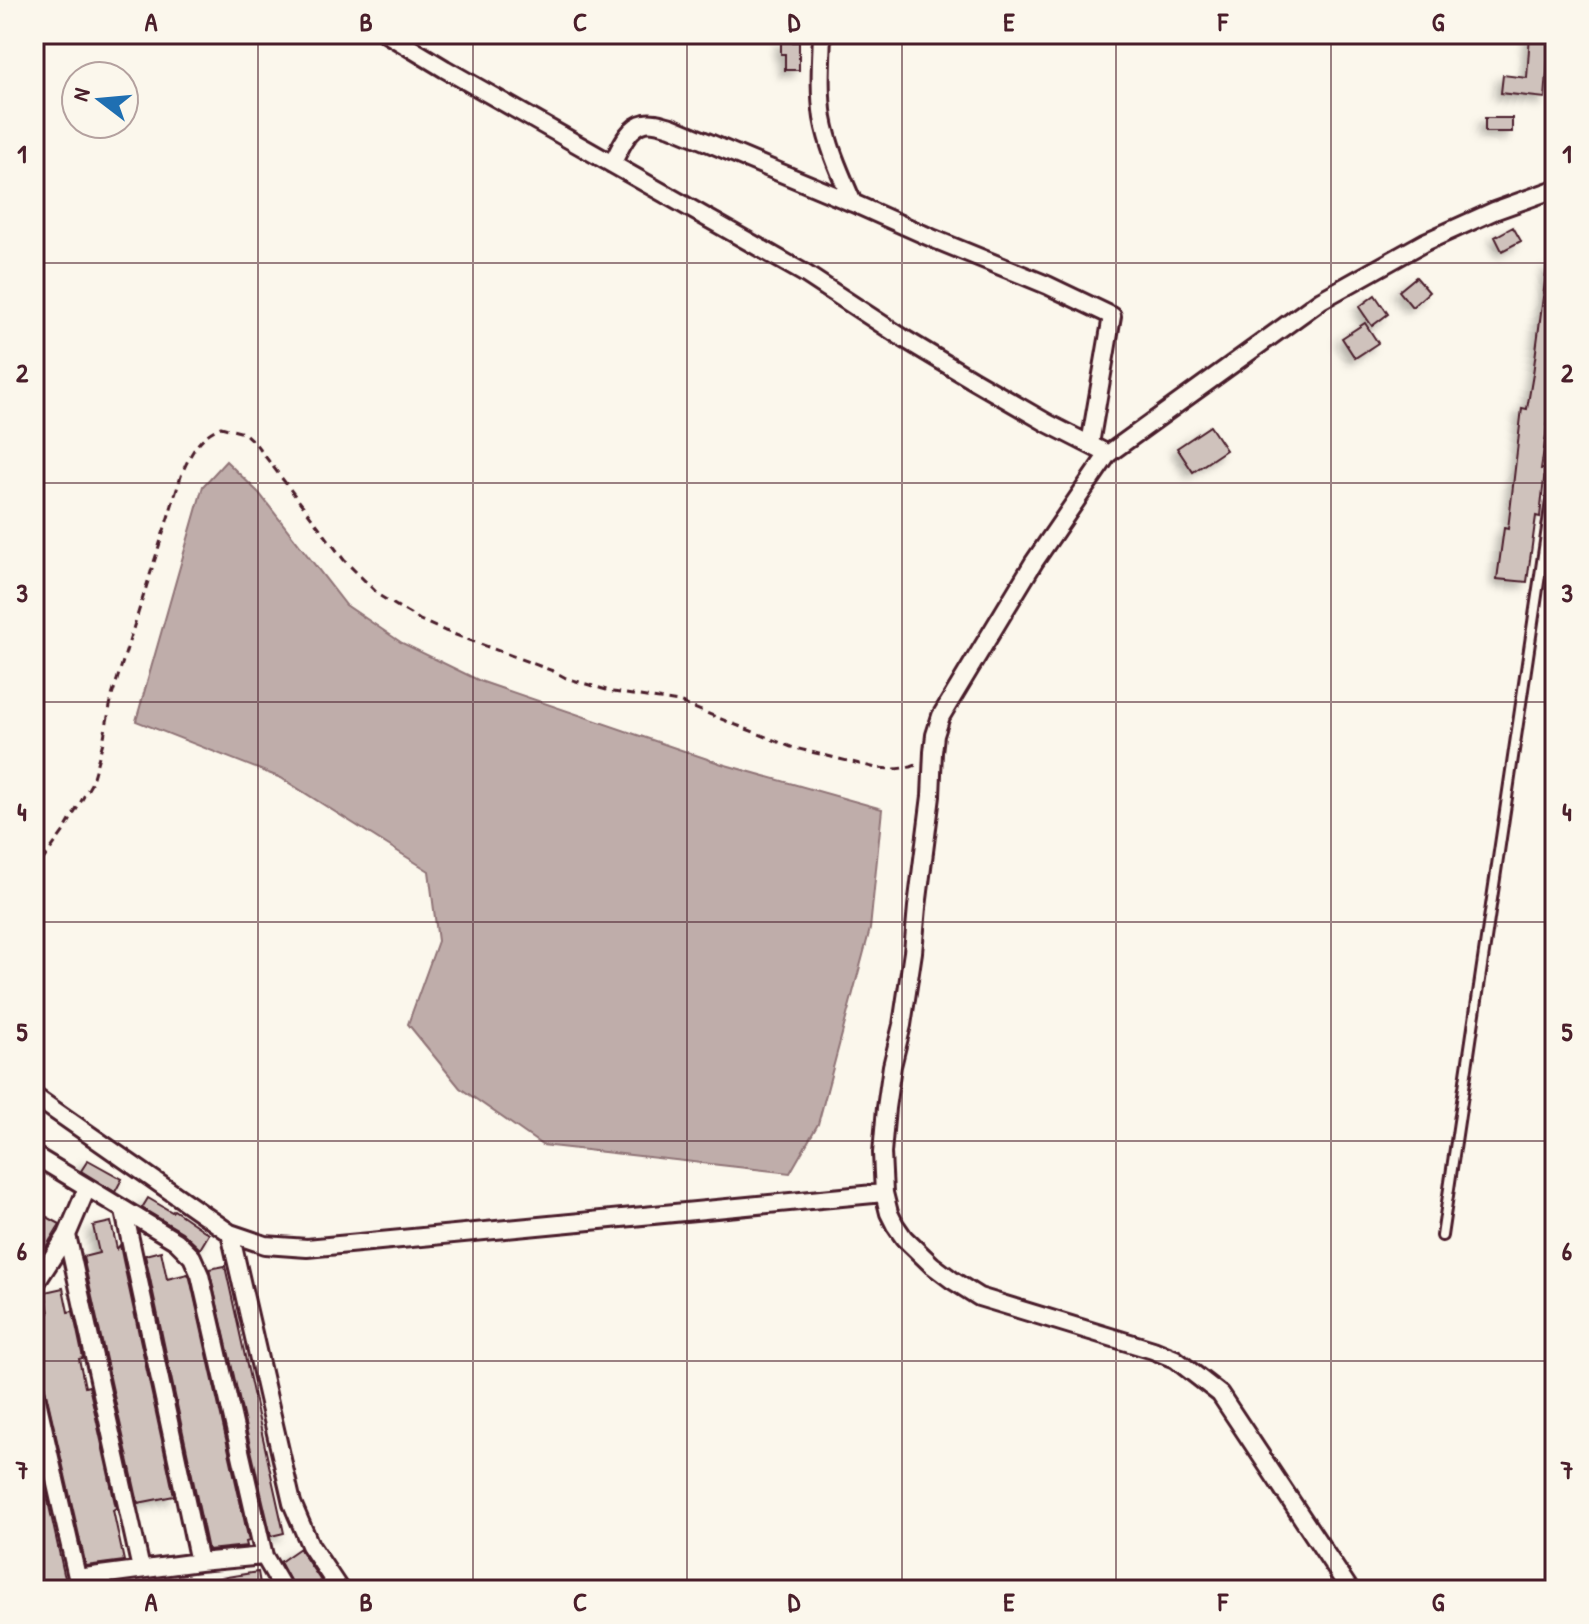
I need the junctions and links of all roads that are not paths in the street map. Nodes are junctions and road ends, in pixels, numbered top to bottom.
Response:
1 (387, 34) edge
2 (822, 34) edge
3 (612, 164) junction
4 (1555, 189) edge
5 (853, 203) junction
6 (1090, 444) junction
7 (1108, 454) junction
8 (1555, 474) edge
9 (34, 1096) edge
10 (35, 1158) edge
11 (87, 1188) junction
12 (884, 1193) junction
13 (124, 1211) junction
14 (230, 1233) junction
15 (67, 1235) junction
16 (1442, 1236) dead end
17 (34, 1286) edge
18 (34, 1387) edge
19 (264, 1556) junction
20 (199, 1562) junction
21 (141, 1569) junction
22 (79, 1584) edge
23 (284, 1590) edge
24 (340, 1590) edge
25 (1350, 1590) edge

1 - 3 street
2 - 5 street
3 - 5 street
3 - 6 street
4 - 7 street
5 - 6 street
6 - 7 street
7 - 12 street
8 - 16 lane
9 - 14 street
10 - 11 street
11 - 13 street
11 - 15 street
12 - 14 street
12 - 25 street
13 - 19 street
13 - 20 street
14 - 24 street
15 - 17 street
15 - 21 street
18 - 22 street
19 - 20 street
19 - 23 street
20 - 21 street
21 - 22 street

